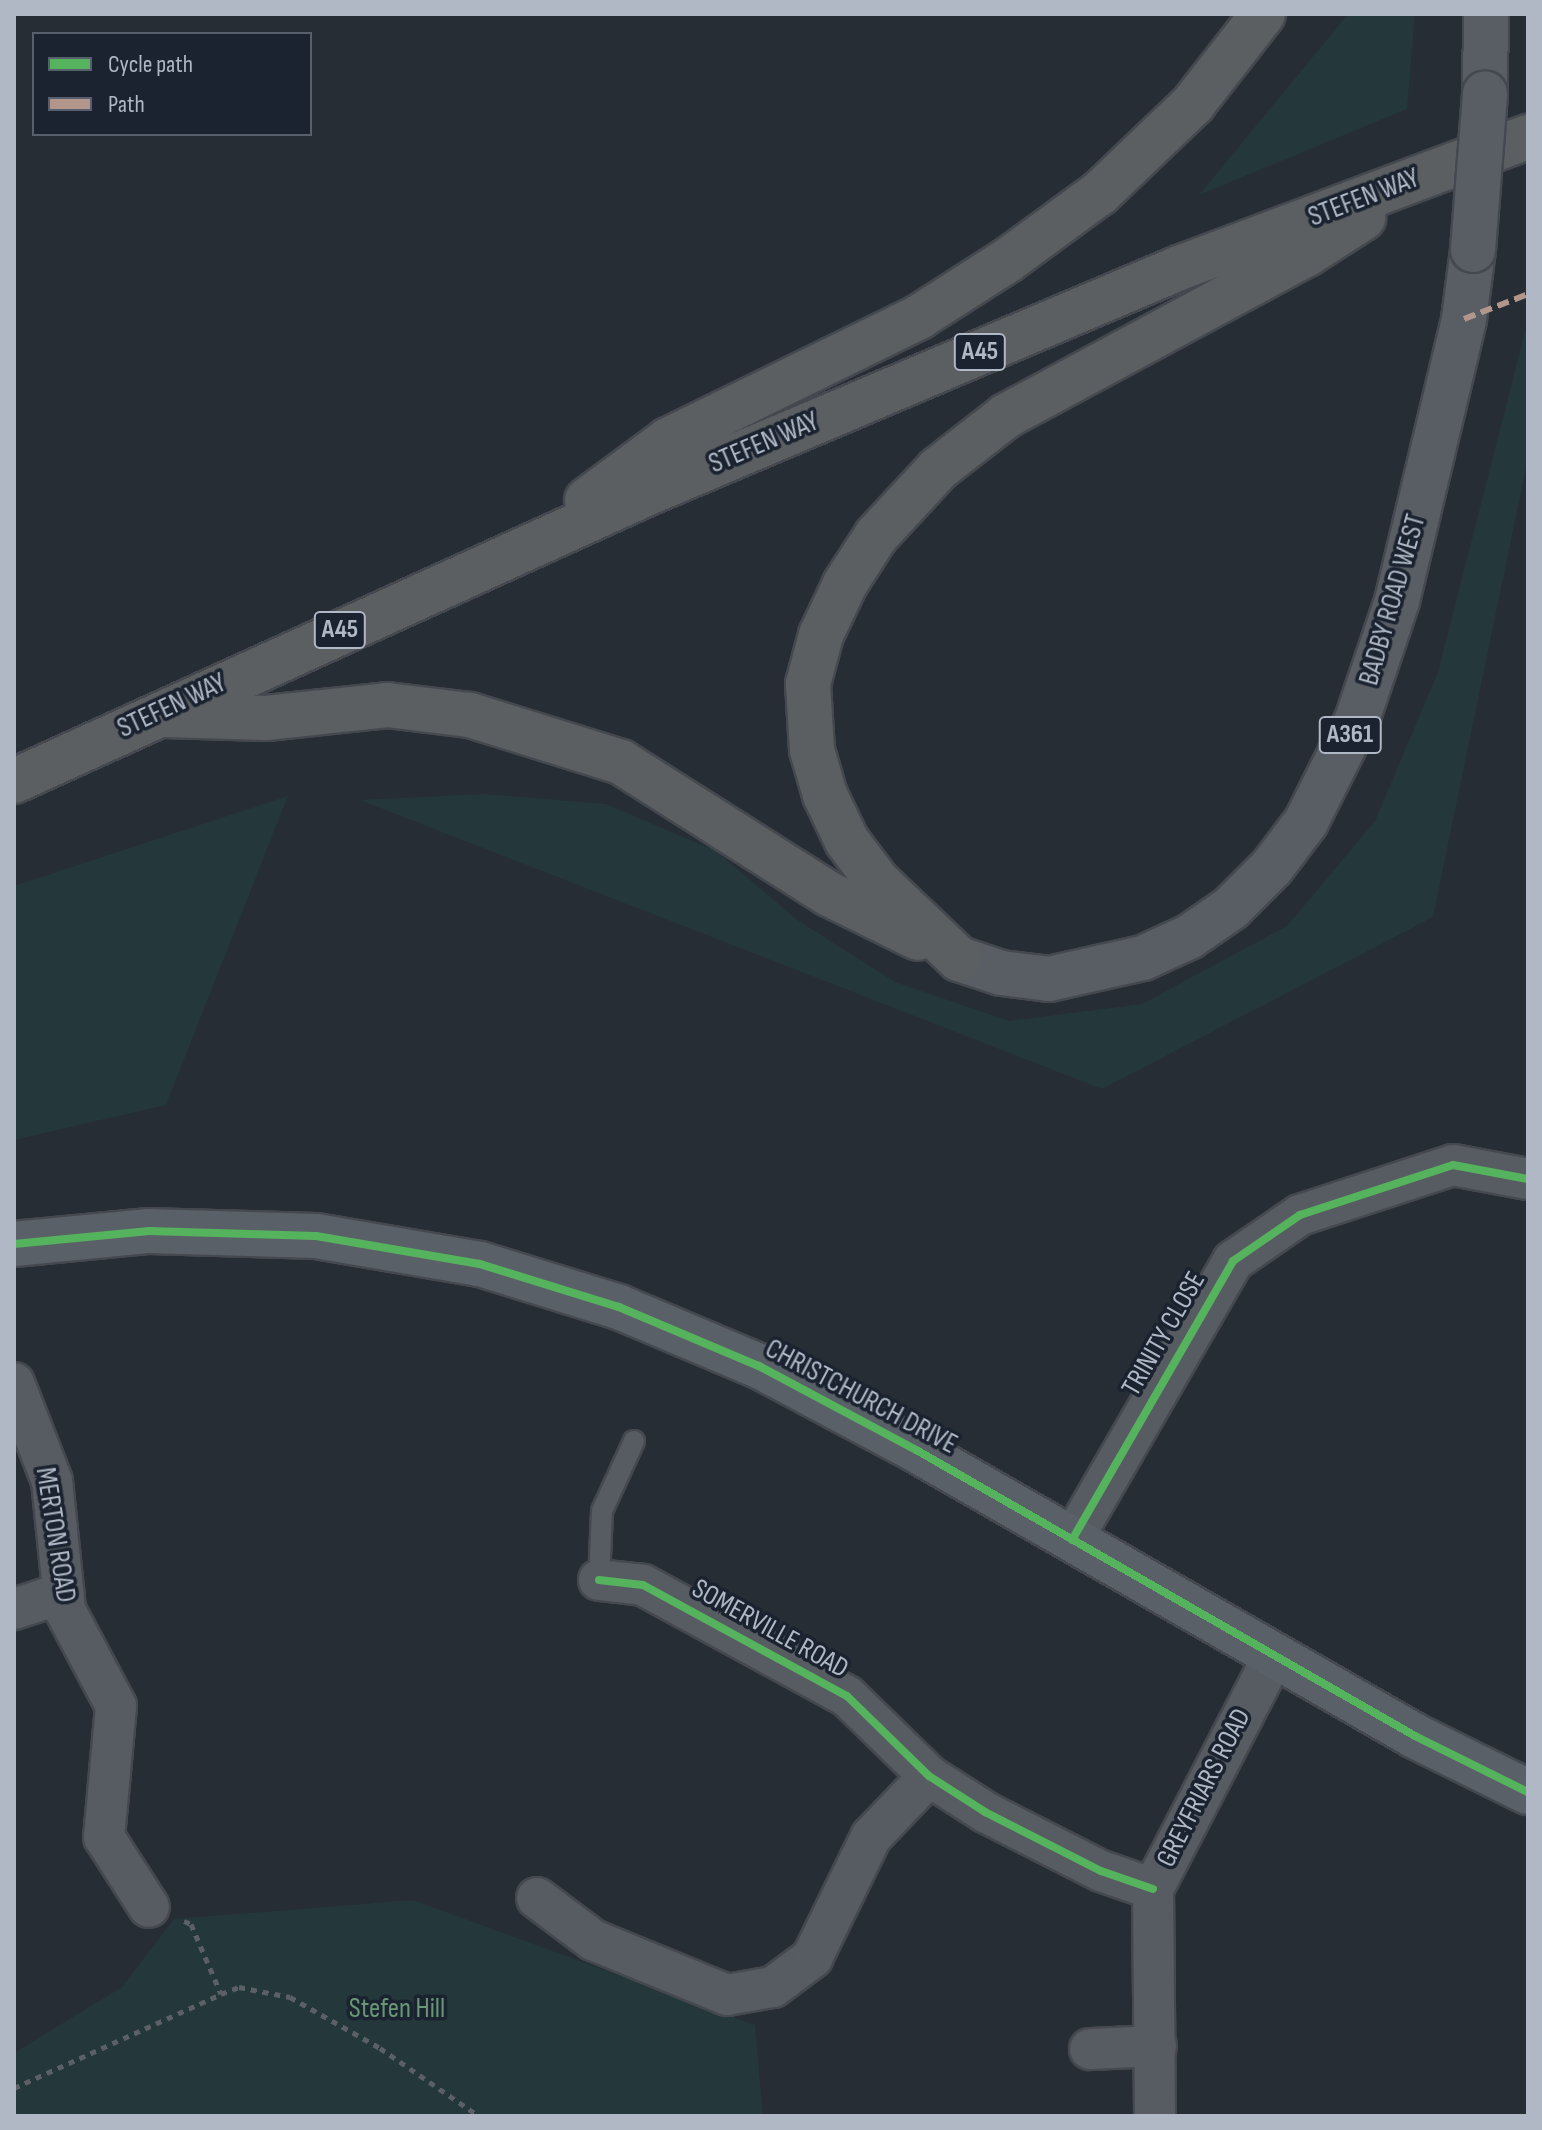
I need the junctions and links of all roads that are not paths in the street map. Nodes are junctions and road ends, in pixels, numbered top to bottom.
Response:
1 (1263, 14) edge
2 (1486, 14) edge
3 (1528, 137) edge
4 (1437, 171) junction
5 (527, 545) junction
6 (152, 714) junction
7 (14, 781) edge
8 (959, 959) junction
9 (1528, 1179) edge
10 (14, 1244) edge
11 (14, 1383) edge
12 (634, 1441) dead end
13 (1072, 1540) junction
14 (599, 1580) joint
15 (63, 1593) junction
16 (14, 1609) edge
17 (1274, 1656) junction
18 (929, 1776) junction
19 (1528, 1792) edge
20 (1153, 1889) junction
21 (537, 1898) dead end
22 (149, 1907) road end
23 (1156, 2046) junction
24 (1090, 2049) dead end
25 (1155, 2116) edge

1 - 5 highway
2 - 8 main road, BADBY ROAD WEST / A361, bridge
3 - 4 highway, STEFEN WAY / A45
4 - 5 highway, STEFEN WAY / A45
4 - 8 highway
5 - 6 highway, STEFEN WAY / A45
6 - 7 highway, STEFEN WAY / A45
6 - 8 highway
9 - 13 street, TRINITY CLOSE
10 - 13 street, CHRISTCHURCH DRIVE
11 - 15 street, MERTON ROAD
12 - 14 lane
13 - 17 street, CHRISTCHURCH DRIVE
14 - 18 street, SOMERVILLE ROAD
15 - 16 street
15 - 22 street, MERTON ROAD
17 - 19 street, CHRISTCHURCH DRIVE
17 - 20 street, GREYFRIARS ROAD
18 - 20 street, SOMERVILLE ROAD
18 - 21 street
20 - 23 street, GREYFRIARS ROAD
23 - 24 street
23 - 25 street, GREYFRIARS ROAD

